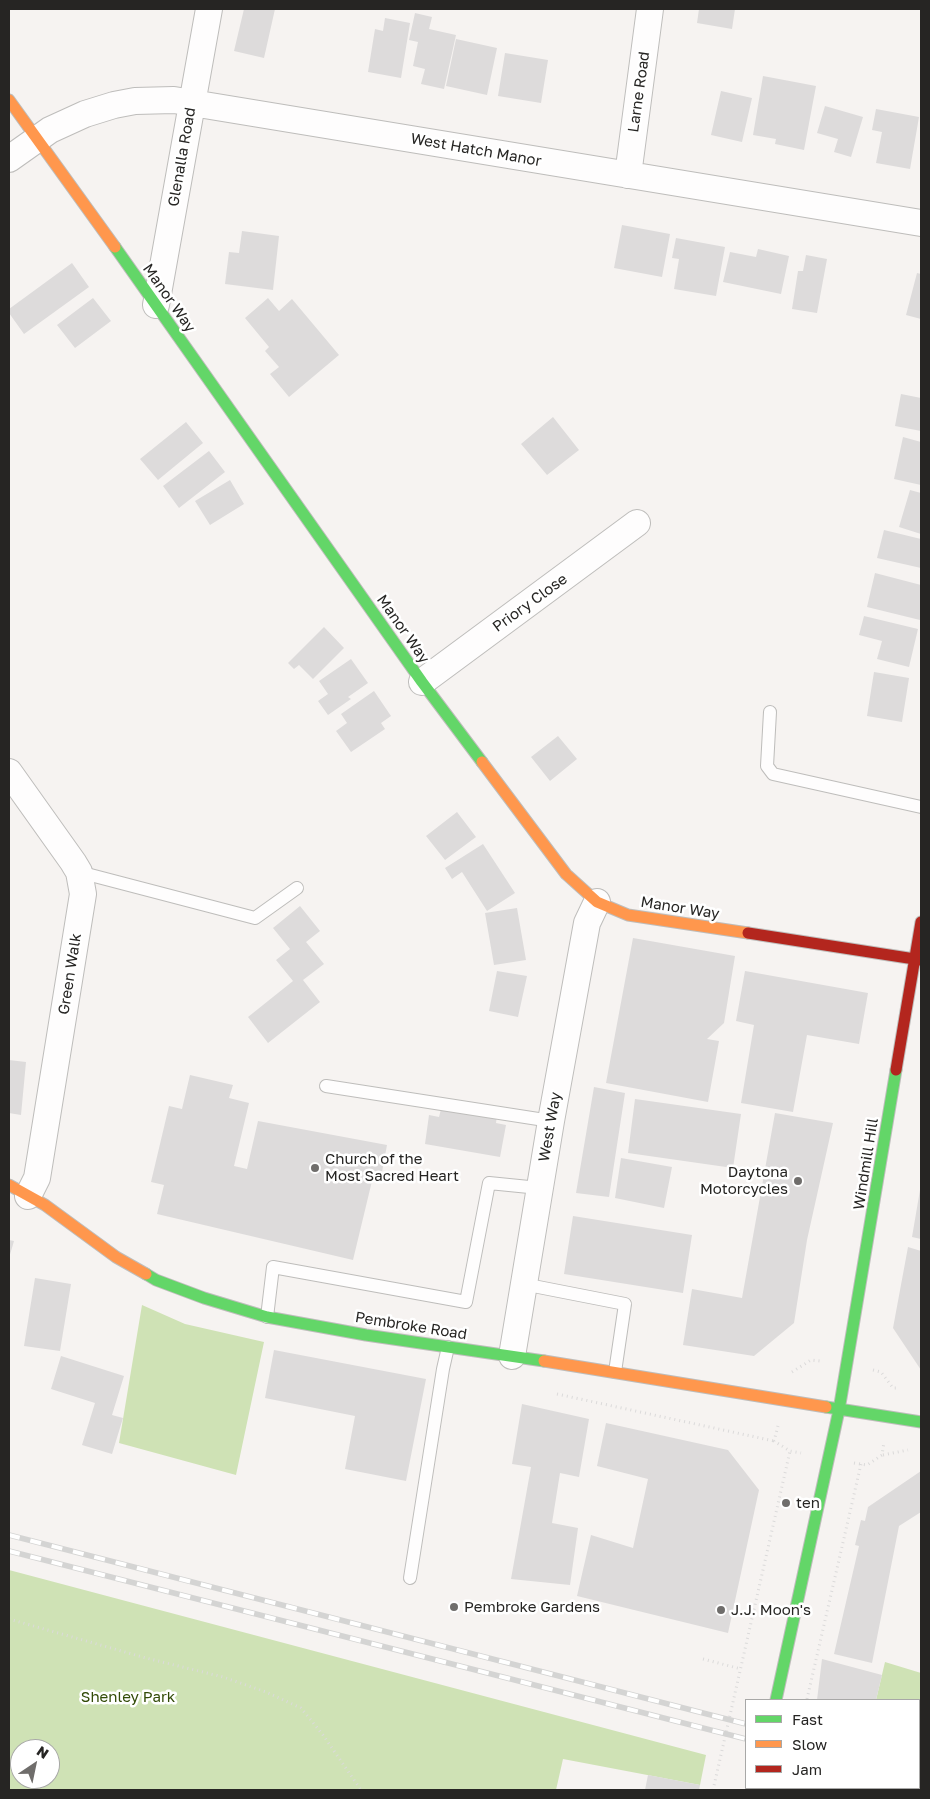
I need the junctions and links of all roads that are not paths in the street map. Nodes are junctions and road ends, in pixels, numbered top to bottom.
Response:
1 (209, 9) edge
2 (650, 9) edge
3 (9, 100) edge
4 (192, 102) junction
5 (37, 139) junction
6 (9, 159) edge
7 (628, 175) junction
8 (921, 223) edge
9 (156, 305) junction
10 (637, 523) dead end
11 (422, 682) junction
12 (770, 712) dead end
13 (9, 772) edge
14 (921, 808) edge
15 (79, 872) junction
16 (297, 888) dead end
17 (597, 902) junction
18 (921, 922) edge
19 (918, 960) edge
20 (326, 1086) dead end
21 (551, 1121) junction
22 (539, 1188) junction
23 (19, 1190) edge
24 (523, 1284) junction
25 (267, 1317) junction
26 (448, 1347) junction
27 (512, 1356) junction
28 (616, 1372) junction
29 (839, 1410) junction
30 (921, 1422) edge
31 (410, 1578) dead end
32 (776, 1699) edge

1 - 4 street, Glenalla Road
2 - 7 street, Larne Road
3 - 5 street, Manor Way
4 - 5 street, West Hatch Manor
4 - 7 street, West Hatch Manor
4 - 9 street, Glenalla Road
5 - 6 street, West Hatch Manor
5 - 9 street, Manor Way
7 - 8 street, West Hatch Manor
9 - 11 street, Manor Way
10 - 11 street, Priory Close
11 - 17 street, Manor Way
12 - 14 lane
13 - 15 street, Green Walk
15 - 16 lane
15 - 23 street, Green Walk
17 - 19 street, Manor Way
17 - 21 street, West Way
18 - 19 street, Windmill Hill
19 - 29 street, Windmill Hill
20 - 21 lane
21 - 22 street, West Way
22 - 24 street, West Way
22 - 25 lane
23 - 25 street, Pembroke Road
24 - 27 street, West Way
24 - 28 lane
25 - 26 street, Pembroke Road
26 - 27 street, Pembroke Road
26 - 31 lane
27 - 28 street, Pembroke Road
28 - 29 street, Pembroke Road
29 - 30 street, Pembroke Road
29 - 32 street, Windmill Hill

